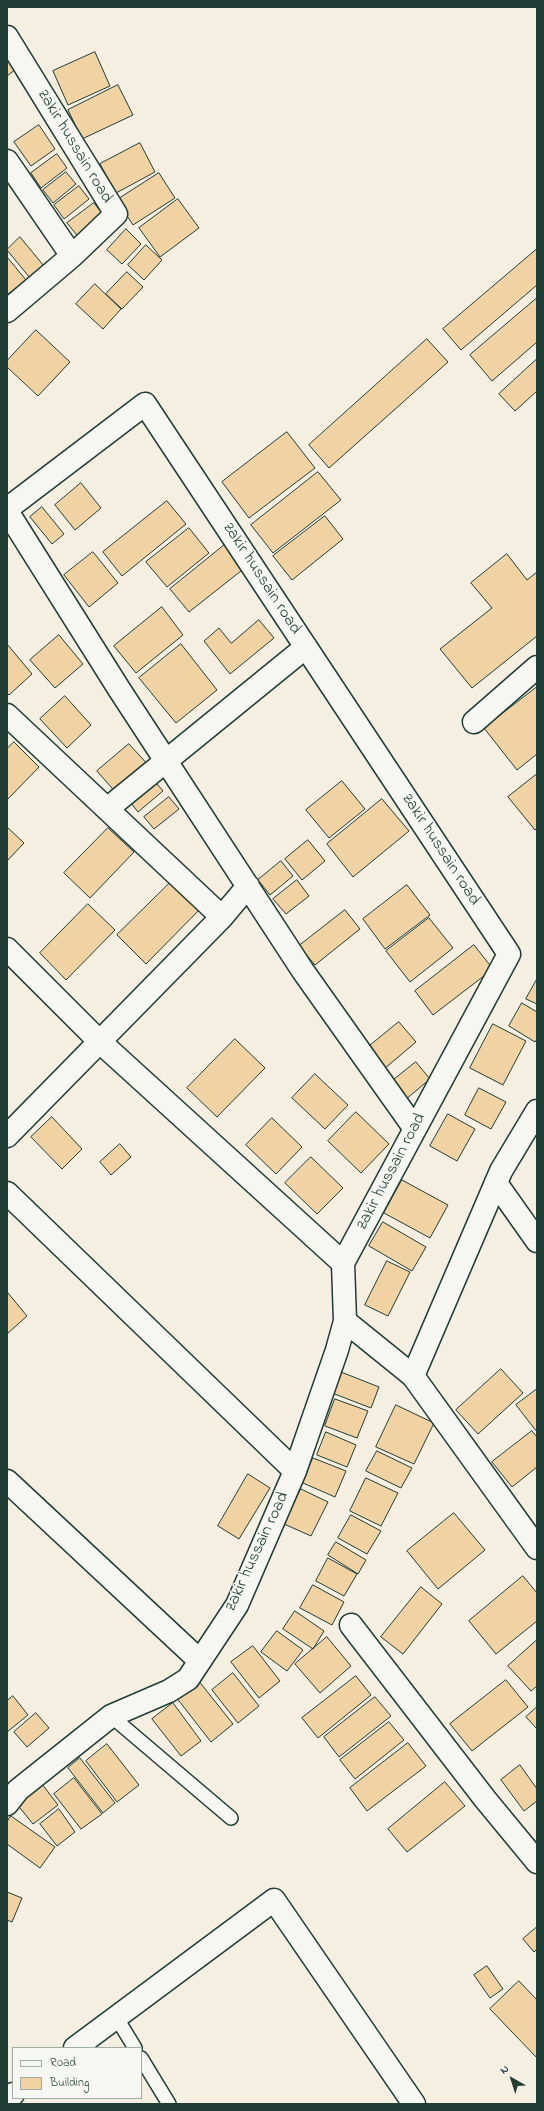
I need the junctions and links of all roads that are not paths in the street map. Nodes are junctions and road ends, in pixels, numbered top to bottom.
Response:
1 (7, 37) edge
2 (7, 161) edge
3 (72, 256) junction
4 (7, 311) edge
5 (7, 510) edge
6 (306, 647) junction
7 (537, 667) edge
8 (7, 715) edge
9 (474, 722) dead end
10 (166, 761) junction
11 (107, 809) junction
12 (248, 886) junction
13 (222, 917) junction
14 (7, 949) edge
15 (99, 1041) junction
16 (537, 1111) edge
17 (415, 1130) junction
18 (7, 1136) edge
19 (496, 1183) junction
20 (7, 1192) edge
21 (537, 1241) edge
22 (343, 1263) junction
23 (345, 1321) junction
24 (413, 1376) junction
25 (295, 1471) junction
26 (7, 1481) edge
27 (537, 1548) edge
28 (351, 1625) dead end
29 (200, 1661) junction
30 (111, 1716) junction
31 (11, 1790) edge
32 (231, 1818) dead end
33 (537, 1862) edge
34 (116, 2017) junction
35 (76, 2047) edge
36 (134, 2047) edge
37 (142, 2060) edge
38 (168, 2104) edge
39 (414, 2104) edge

1 - 3 street, zakir hussain road
2 - 3 street
3 - 4 street, zakir hussain road
5 - 6 street, zakir hussain road
5 - 10 street
6 - 10 street
6 - 17 street, zakir hussain road
7 - 9 street
8 - 11 street
10 - 11 street
10 - 12 street
11 - 13 street
12 - 13 street
12 - 17 street
13 - 15 street
14 - 15 street
15 - 18 street
15 - 22 street
16 - 19 street
17 - 22 street, zakir hussain road
19 - 21 street
19 - 24 street
20 - 25 street
22 - 23 street, zakir hussain road
23 - 24 street
23 - 25 street, zakir hussain road
24 - 27 street
25 - 29 street, zakir hussain road
26 - 29 street
28 - 33 street
29 - 30 street, zakir hussain road
30 - 31 street, zakir hussain road
30 - 32 lane
34 - 35 street
34 - 36 lane
34 - 39 street
37 - 38 lane

